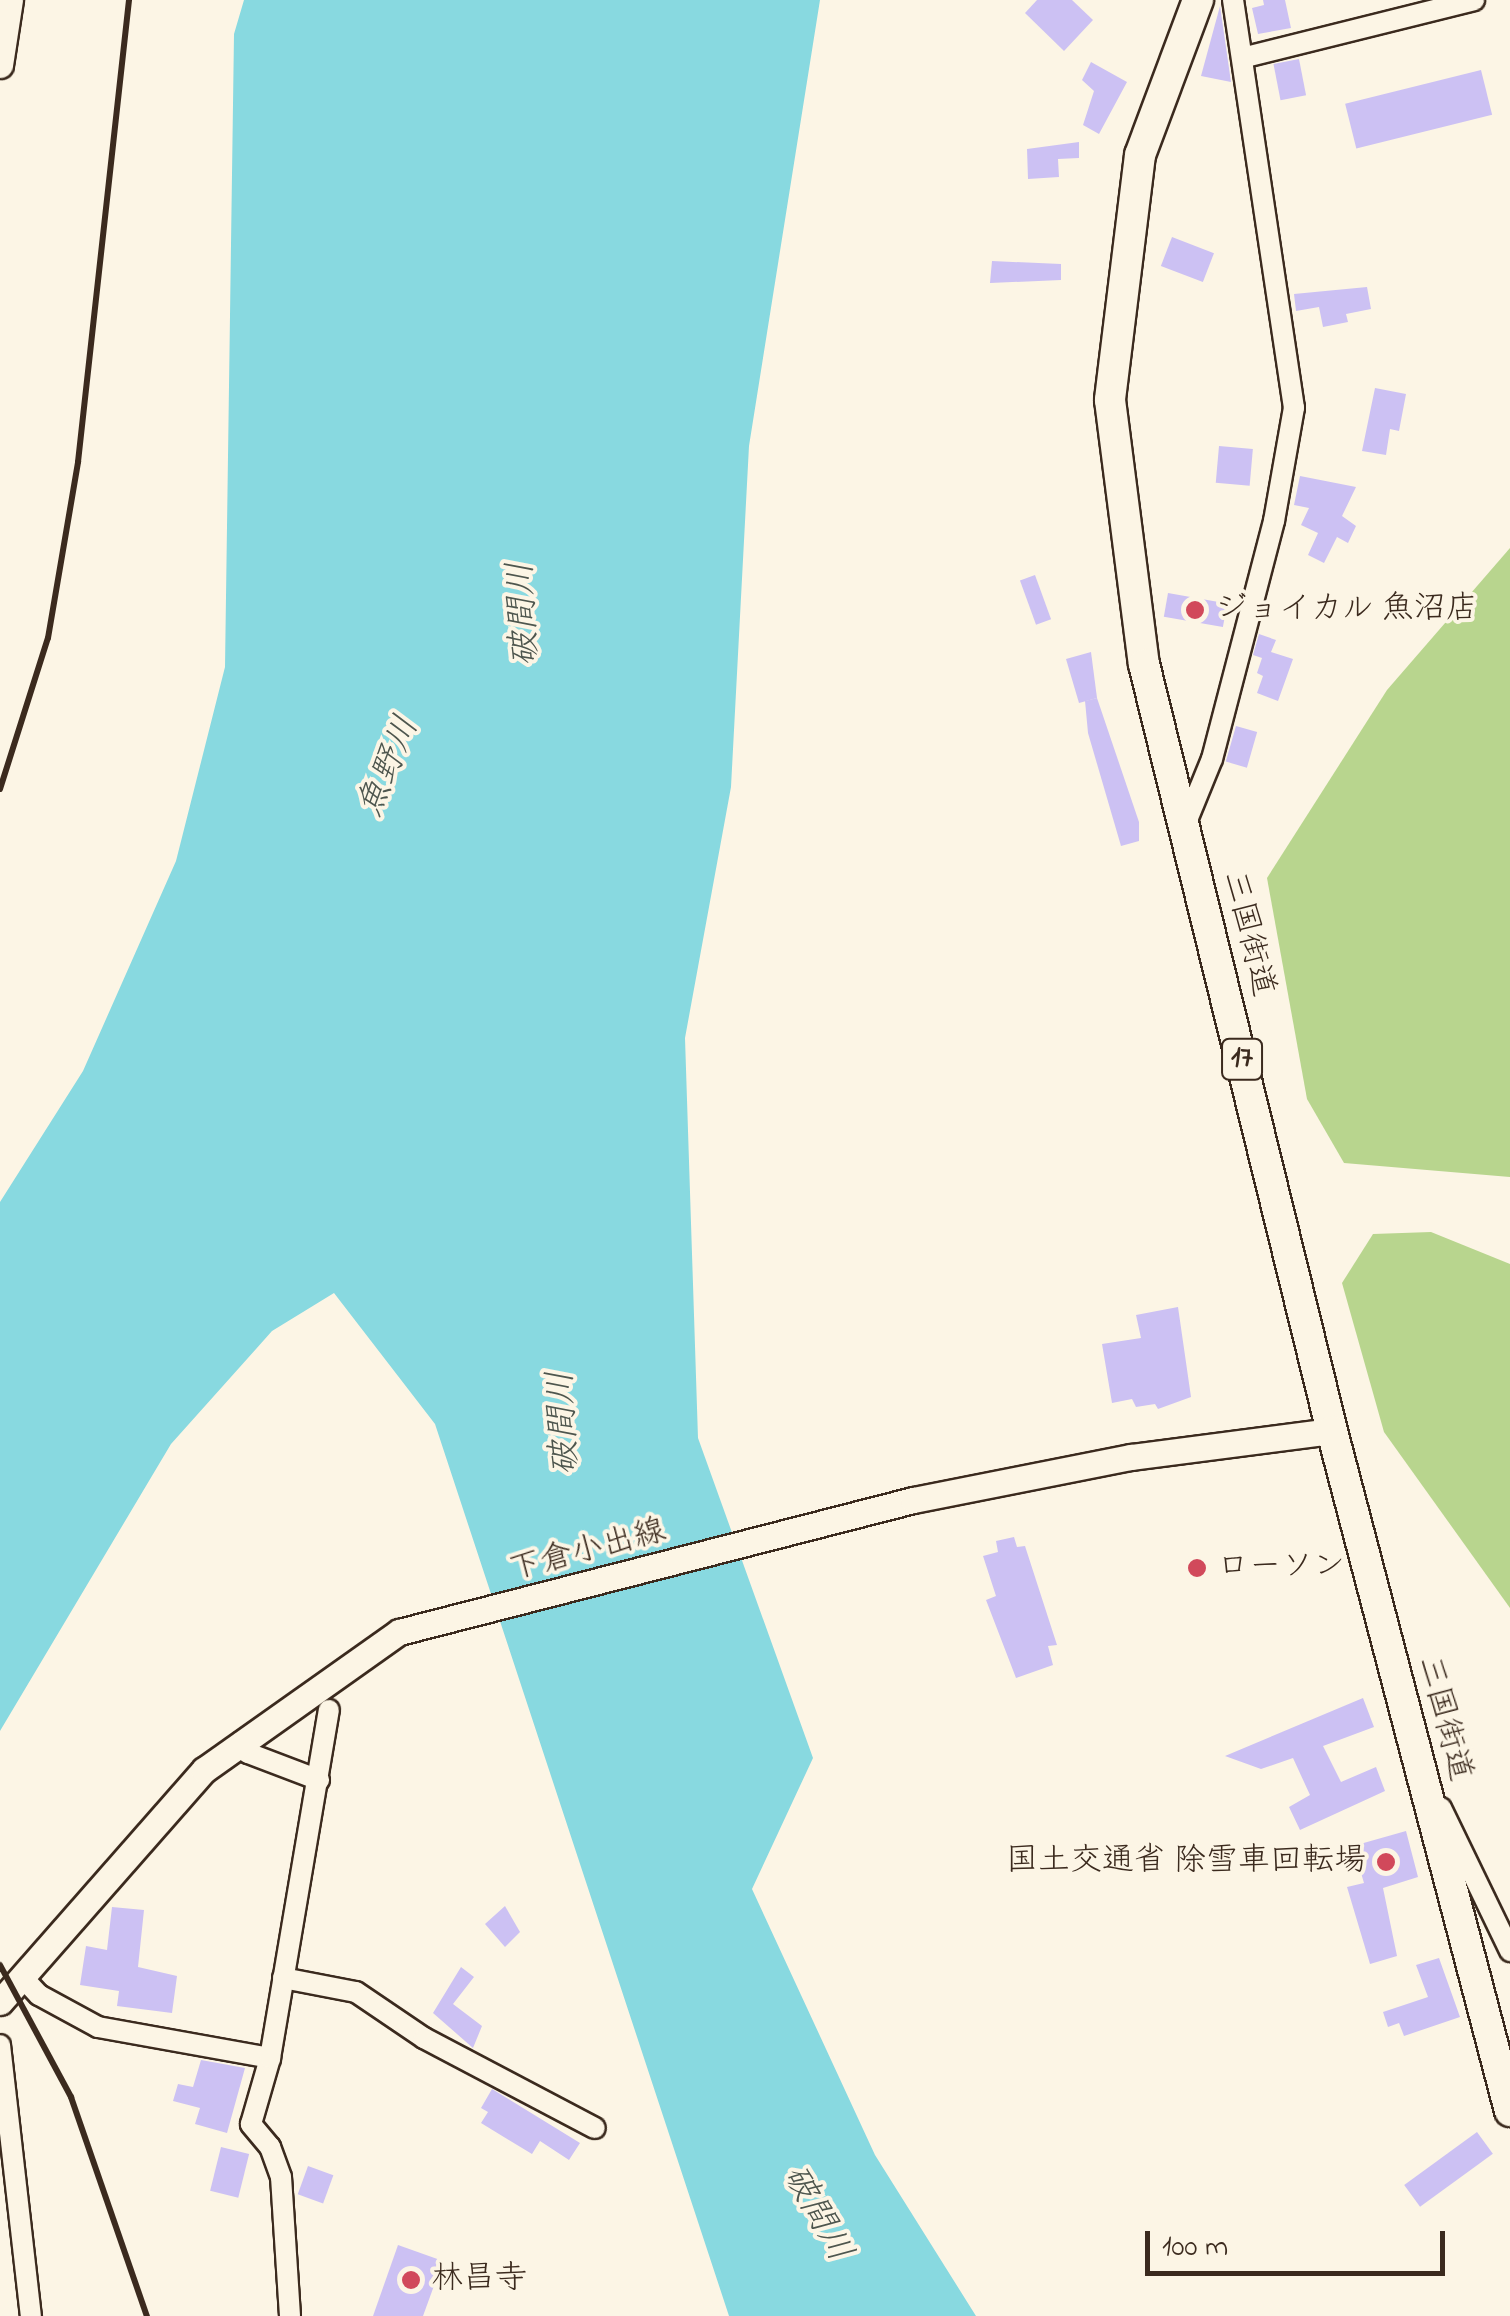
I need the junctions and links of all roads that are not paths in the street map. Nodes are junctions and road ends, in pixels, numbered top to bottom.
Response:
1 (10, 0) edge
2 (1198, 0) edge
3 (1233, 0) edge
4 (1474, 0) edge
5 (1246, 56) junction
6 (0, 64) edge
7 (1185, 825) junction
8 (1332, 1431) junction
9 (329, 1710) dead end
10 (240, 1742) junction
11 (1417, 1757) junction
12 (319, 1780) junction
13 (1510, 1952) edge
14 (284, 1978) junction
15 (24, 1979) junction
16 (0, 2002) edge
17 (0, 2045) edge
18 (270, 2058) junction
19 (1510, 2110) edge
20 (595, 2128) dead end
21 (6, 2171) edge
22 (31, 2316) edge
23 (290, 2316) edge

1 - 6 main road
2 - 7 highway, 三国街道 / 17
3 - 5 street
4 - 5 street
5 - 7 street
7 - 8 highway, 三国街道 / 17
8 - 10 main road, 下倉小出線
8 - 11 highway, 三国街道 / 17
9 - 12 street
10 - 12 street
10 - 15 main road, 下倉小出線
11 - 13 street
11 - 19 highway, 三国街道 / 17
12 - 14 street
14 - 18 street
14 - 20 street
15 - 16 main road, 下倉小出線
15 - 18 street
17 - 21 street
18 - 23 street
21 - 22 street

